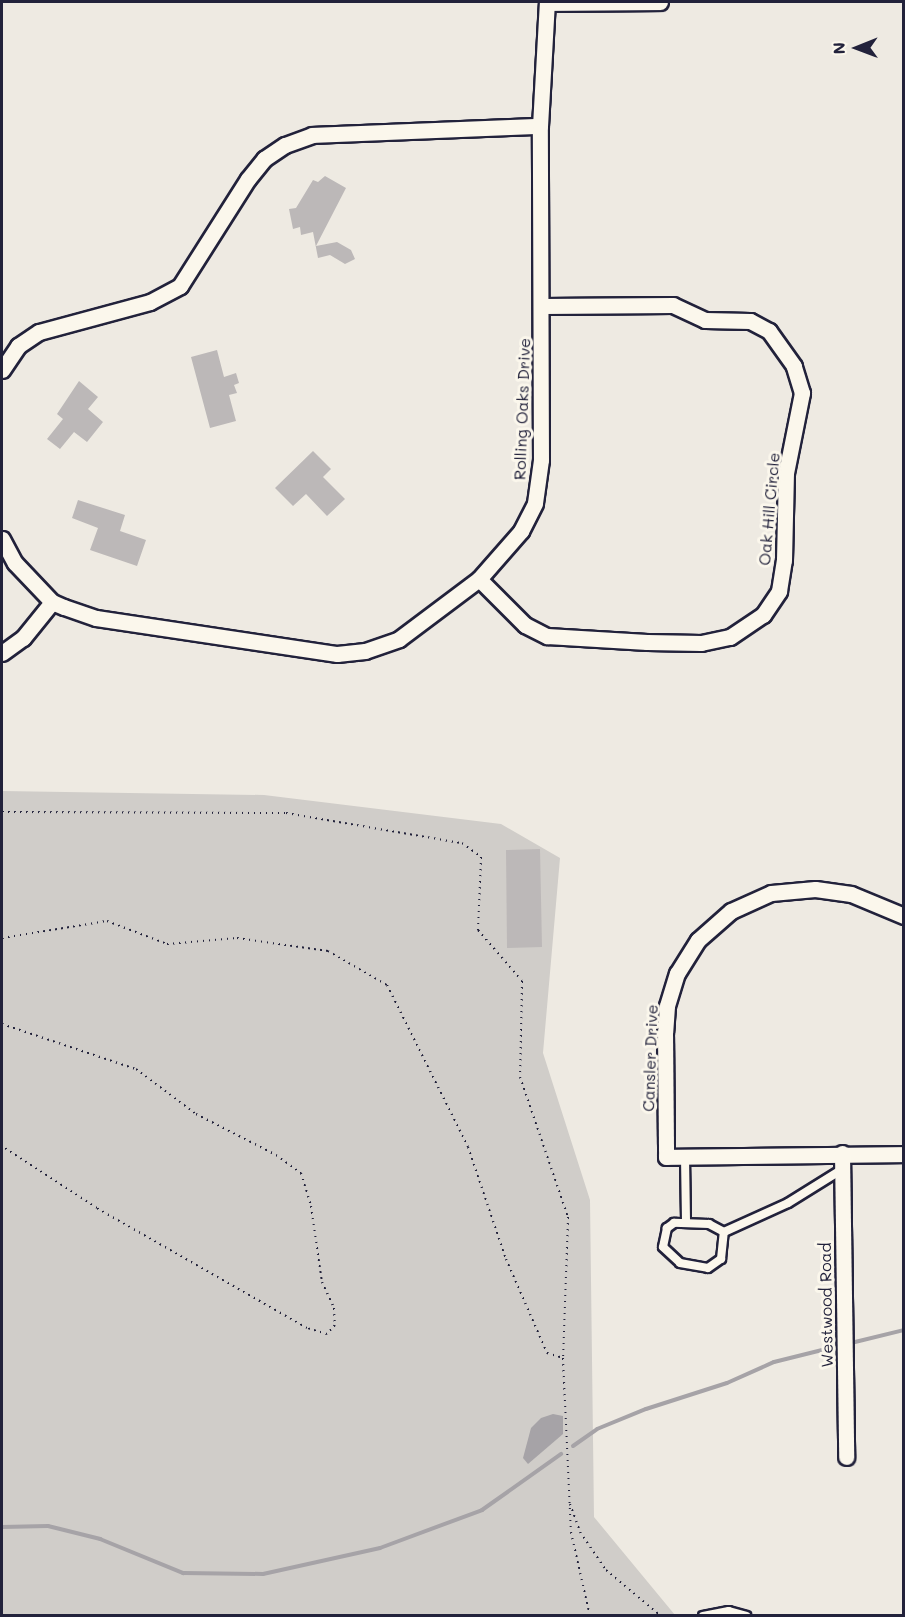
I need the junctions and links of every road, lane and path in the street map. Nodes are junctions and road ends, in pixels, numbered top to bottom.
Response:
1 (548, 2) edge
2 (660, 2) edge
3 (540, 126) junction
4 (543, 306) junction
5 (2, 370) edge
6 (2, 539) edge
7 (479, 579) junction
8 (52, 602) junction
9 (2, 653) edge
10 (2, 812) edge
11 (903, 916) edge
12 (2, 938) edge
13 (2, 1024) edge
14 (2, 1146) edge
15 (842, 1153) junction
16 (903, 1154) edge
17 (685, 1156) junction
18 (842, 1169) junction
19 (686, 1221) junction
20 (723, 1232) junction
21 (563, 1358) junction
22 (846, 1457) dead end
23 (569, 1501) junction
24 (590, 1616) edge
25 (661, 1616) edge
26 (703, 1616) edge
27 (746, 1616) edge

1 - 2 street
1 - 3 street, Rolling Oaks Drive
3 - 4 street, Rolling Oaks Drive
3 - 5 street
4 - 7 street, Rolling Oaks Drive
4 - 7 street, Oak Hill Circle
6 - 8 street, Rolling Oaks Drive
7 - 8 street, Rolling Oaks Drive
8 - 9 street
10 - 21 path
11 - 17 street, Cansler Drive
12 - 21 path
13 - 14 path
15 - 16 street
15 - 17 street
15 - 18 street, Westwood Road
17 - 19 lane
18 - 20 lane
18 - 22 street, Westwood Road
19 - 20 lane
19 - 20 lane
21 - 23 path
23 - 24 path
23 - 25 path
26 - 27 lane

